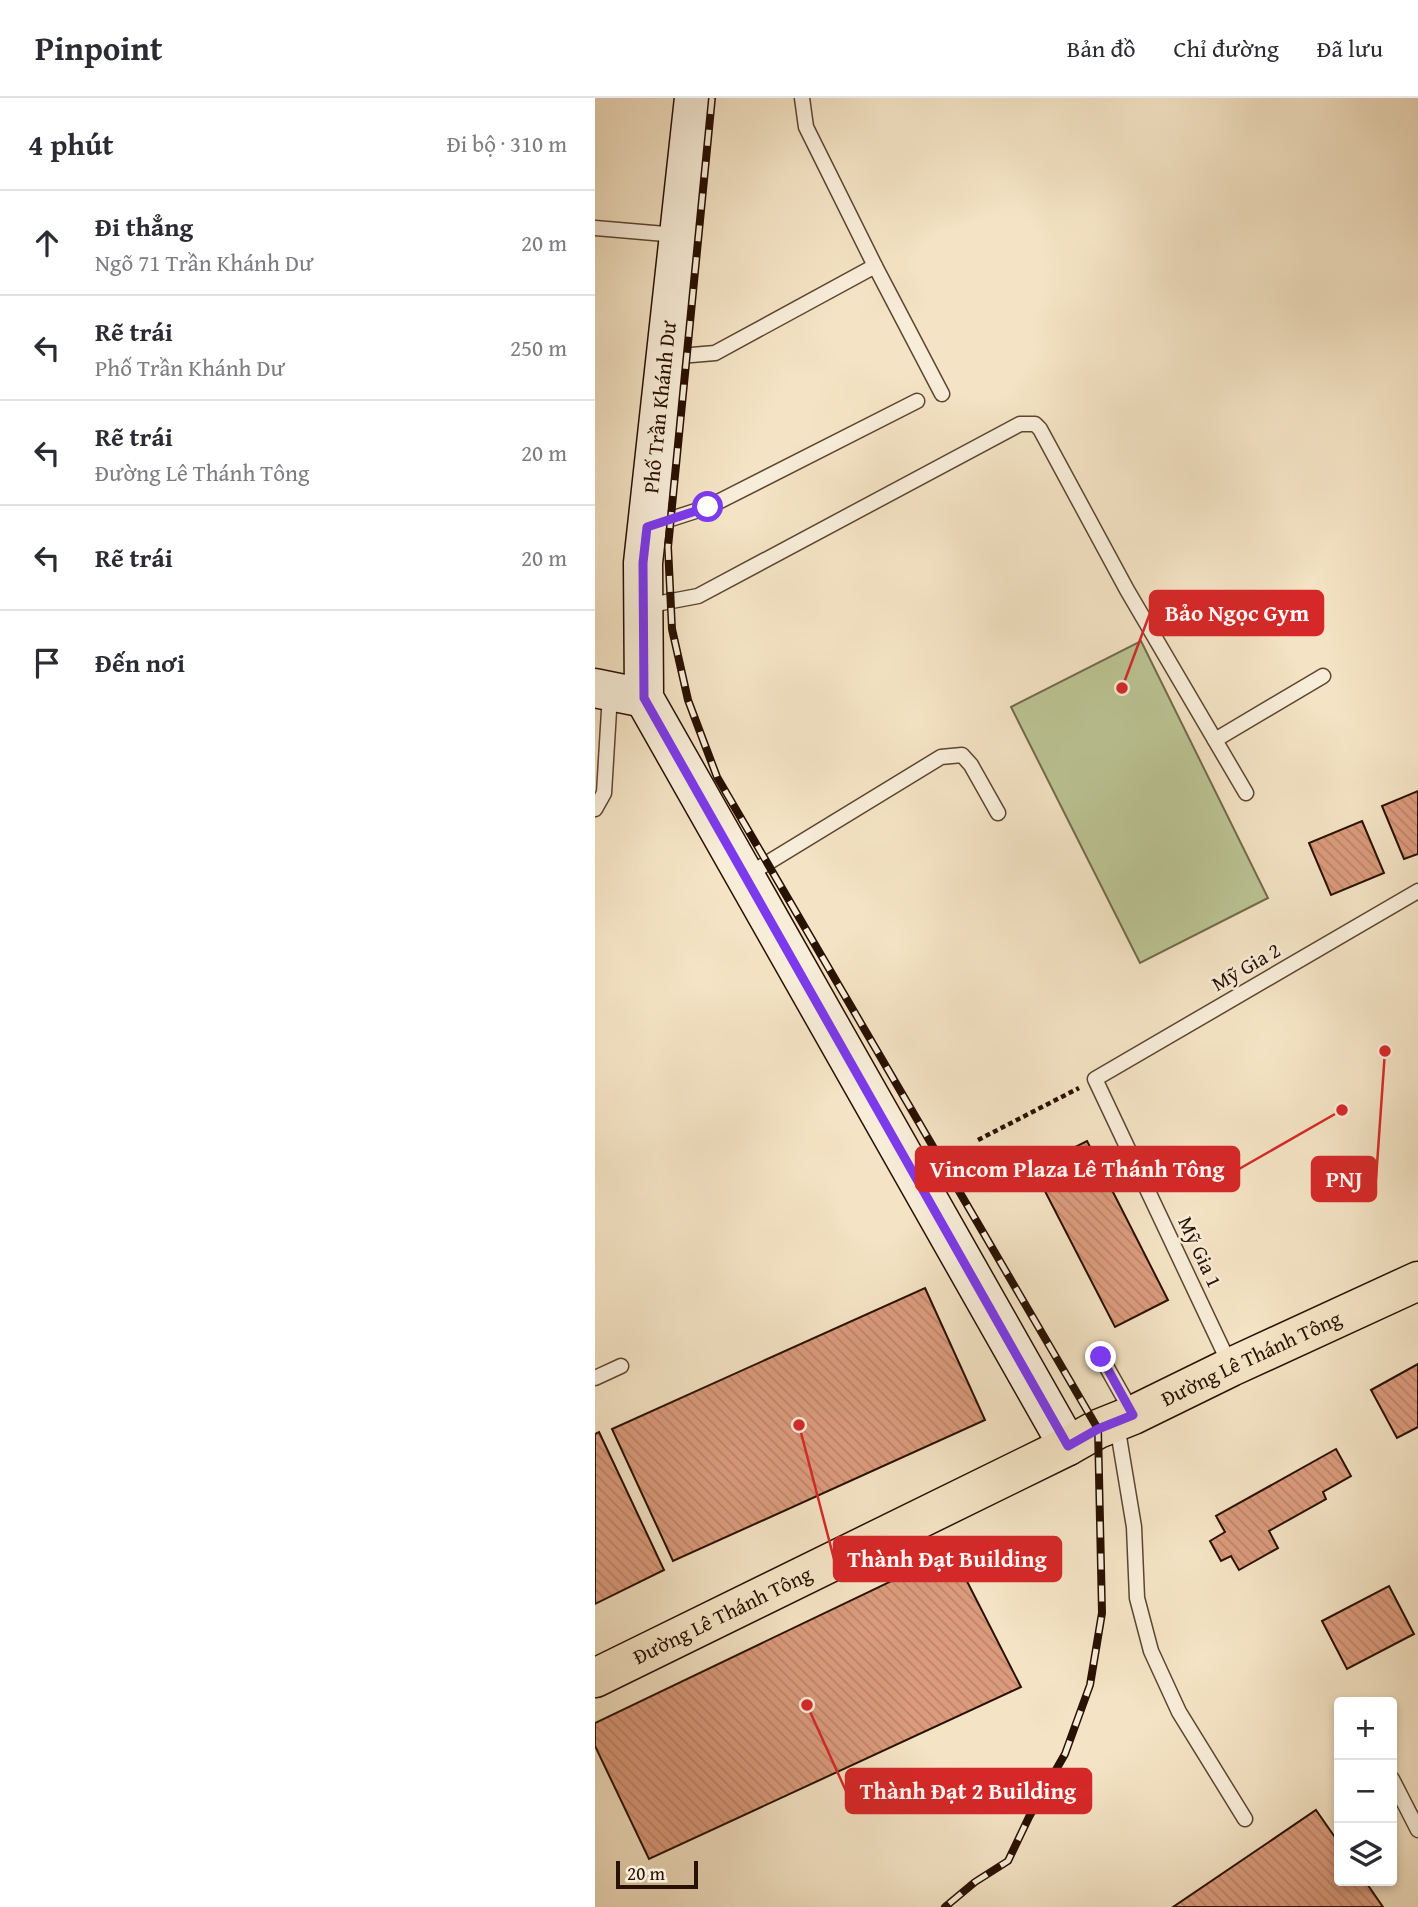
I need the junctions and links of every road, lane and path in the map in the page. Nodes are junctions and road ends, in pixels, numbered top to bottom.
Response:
1 (694, 98) edge
2 (802, 98) edge
3 (595, 228) edge
4 (680, 235) junction
5 (875, 267) junction
6 (666, 357) junction
7 (942, 394) dead end
8 (916, 401) dead end
9 (647, 527) junction
10 (644, 606) junction
11 (1323, 676) dead end
12 (616, 693) edge
13 (1215, 740) junction
14 (1246, 793) dead end
15 (595, 809) edge
16 (998, 813) dead end
17 (745, 876) junction
18 (1418, 891) edge
19 (1095, 1079) junction
20 (978, 1140) dead end
21 (1418, 1281) edge
22 (1101, 1357) dead end
23 (621, 1366) dead end
24 (1231, 1367) junction
25 (595, 1378) edge
26 (1125, 1418) junction
27 (1068, 1446) junction
28 (595, 1678) edge
29 (1397, 1789) edge
30 (1245, 1819) dead end
31 (1418, 1830) edge

1 - 4 street, Phố Trần Khánh Dư
2 - 5 lane
3 - 4 lane
4 - 6 street, Phố Trần Khánh Dư
5 - 6 lane
5 - 7 lane
6 - 9 street, Phố Trần Khánh Dư
8 - 9 lane
9 - 10 street, Phố Trần Khánh Dư
10 - 12 street, Phố Trần Khánh Dư
10 - 13 lane
11 - 13 lane
12 - 15 lane
12 - 17 street, Phố Trần Khánh Dư
13 - 14 lane
16 - 17 lane
17 - 27 street, Phố Trần Khánh Dư
18 - 19 lane, Mỹ Gia 2
19 - 20 path
19 - 24 lane, Mỹ Gia 1
21 - 24 main road, Đường Lê Thánh Tông
22 - 26 lane
23 - 25 lane
24 - 26 main road, Đường Lê Thánh Tông
26 - 27 main road, Đường Lê Thánh Tông
26 - 30 lane
27 - 28 main road, Đường Lê Thánh Tông
29 - 31 lane

